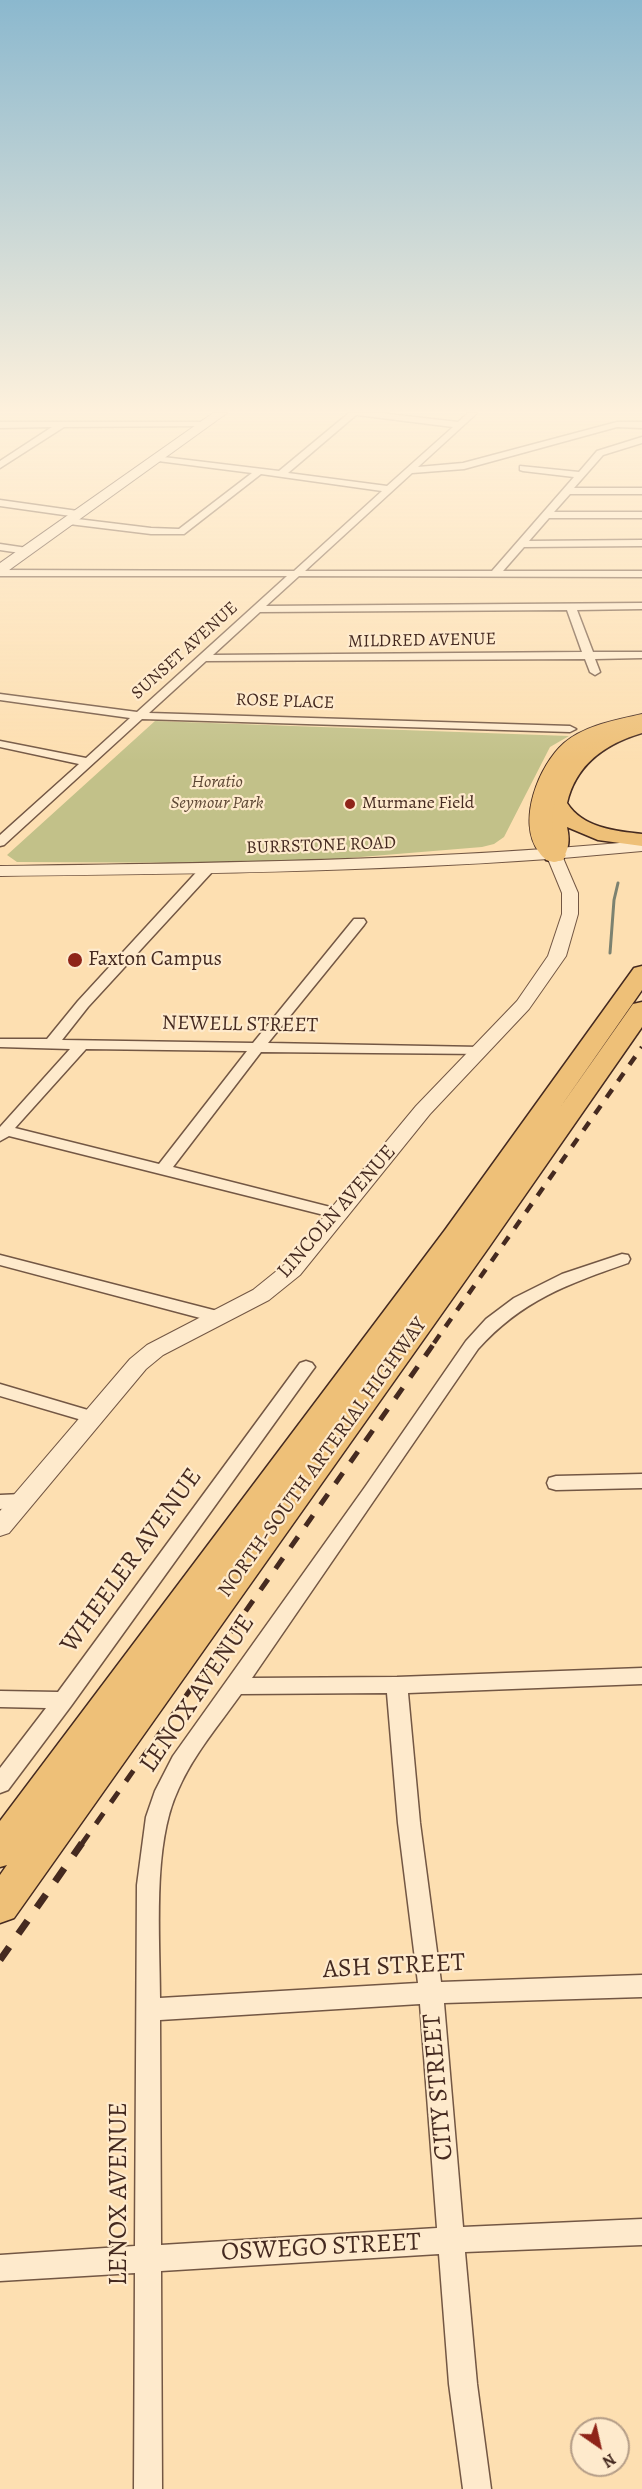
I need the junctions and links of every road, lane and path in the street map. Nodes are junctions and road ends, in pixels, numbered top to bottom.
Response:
1 (57, 529) edge
2 (140, 529) edge
3 (185, 529) edge
4 (346, 529) edge
5 (532, 529) edge
6 (642, 543) edge
7 (519, 544) junction
8 (0, 547) edge
9 (27, 551) junction
10 (0, 572) edge
11 (296, 574) junction
12 (495, 574) junction
13 (642, 574) edge
14 (642, 606) edge
15 (571, 607) junction
16 (257, 609) junction
17 (642, 655) edge
18 (588, 656) junction
19 (203, 658) junction
20 (595, 672) dead end
21 (0, 697) edge
22 (140, 716) junction
23 (642, 720) edge
24 (642, 727) edge
25 (570, 729) dead end
26 (0, 744) edge
27 (88, 762) junction
28 (557, 803) junction
29 (642, 840) edge
30 (0, 842) edge
31 (642, 846) edge
32 (642, 858) edge
33 (557, 860) junction
34 (0, 871) edge
35 (206, 871) junction
36 (0, 878) edge
37 (359, 922) dead end
38 (642, 973) edge
39 (642, 1009) edge
40 (0, 1043) edge
41 (52, 1043) junction
42 (82, 1044) junction
43 (259, 1047) junction
44 (480, 1051) junction
45 (3, 1133) edge
46 (163, 1170) junction
47 (340, 1214) junction
48 (622, 1259) dead end
49 (0, 1260) edge
50 (219, 1317) junction
51 (306, 1367) dead end
52 (0, 1390) edge
53 (92, 1417) junction
54 (642, 1481) edge
55 (556, 1484) dead end
56 (22, 1501) junction
57 (0, 1502) edge
58 (0, 1527) edge
59 (642, 1676) edge
60 (397, 1685) junction
61 (235, 1686) junction
62 (0, 1699) edge
63 (64, 1700) junction
64 (0, 1784) edge
65 (0, 1851) edge
66 (0, 1906) edge
67 (642, 1986) edge
68 (431, 1993) junction
69 (149, 2010) junction
70 (642, 2232) edge
71 (452, 2240) junction
72 (148, 2258) junction
73 (0, 2268) edge
74 (148, 2489) edge
75 (477, 2489) edge

1 - 9 main road
2 - 3 street
4 - 11 street, SUNSET AVENUE
5 - 7 street
6 - 7 street
7 - 12 street
8 - 9 street
9 - 10 main road
10 - 11 street
11 - 12 street
11 - 16 street, SUNSET AVENUE
12 - 13 street
14 - 15 street
15 - 16 street
15 - 18 street
16 - 19 street, SUNSET AVENUE
17 - 18 street, MILDRED AVENUE
18 - 19 street, MILDRED AVENUE
18 - 20 street
19 - 22 street, SUNSET AVENUE
21 - 22 street, ROSE PLACE
22 - 25 street, ROSE PLACE
22 - 27 street, SUNSET AVENUE
23 - 33 highway
24 - 28 highway
26 - 27 street
27 - 30 street, SUNSET AVENUE
28 - 29 highway
28 - 33 highway
31 - 33 street, BURRSTONE ROAD
32 - 33 street, BURRSTONE ROAD
33 - 35 street, BURRSTONE ROAD
33 - 44 street, LINCOLN AVENUE
34 - 35 street, BURRSTONE ROAD
35 - 36 street, BURRSTONE ROAD
35 - 41 street
37 - 43 street
38 - 65 highway, NORTH-SOUTH ARTERIAL HIGHWAY
39 - 66 highway, NORTH-SOUTH ARTERIAL HIGHWAY
40 - 41 street, NEWELL STREET
41 - 42 street, NEWELL STREET
42 - 43 street, NEWELL STREET
42 - 45 street
43 - 44 street, NEWELL STREET
43 - 46 street
44 - 47 street, LINCOLN AVENUE
45 - 46 street
46 - 47 street
47 - 50 street, LINCOLN AVENUE
48 - 61 street, LENOX AVENUE
49 - 50 street
50 - 53 street, LINCOLN AVENUE
51 - 63 street, WHEELER AVENUE
52 - 53 street
53 - 56 street, LINCOLN AVENUE
54 - 55 street
56 - 57 street
56 - 58 street, LINCOLN AVENUE
59 - 60 street
60 - 61 street
60 - 68 street, CITY STREET
61 - 69 street, LENOX AVENUE
62 - 63 street
63 - 64 street, WHEELER AVENUE
67 - 68 street, ASH STREET
68 - 69 street, ASH STREET
68 - 71 street, CITY STREET
69 - 72 street, LENOX AVENUE
70 - 71 street, OSWEGO STREET
71 - 72 street, OSWEGO STREET
71 - 75 street, CITY STREET
72 - 73 street, OSWEGO STREET
72 - 74 street, LENOX AVENUE

